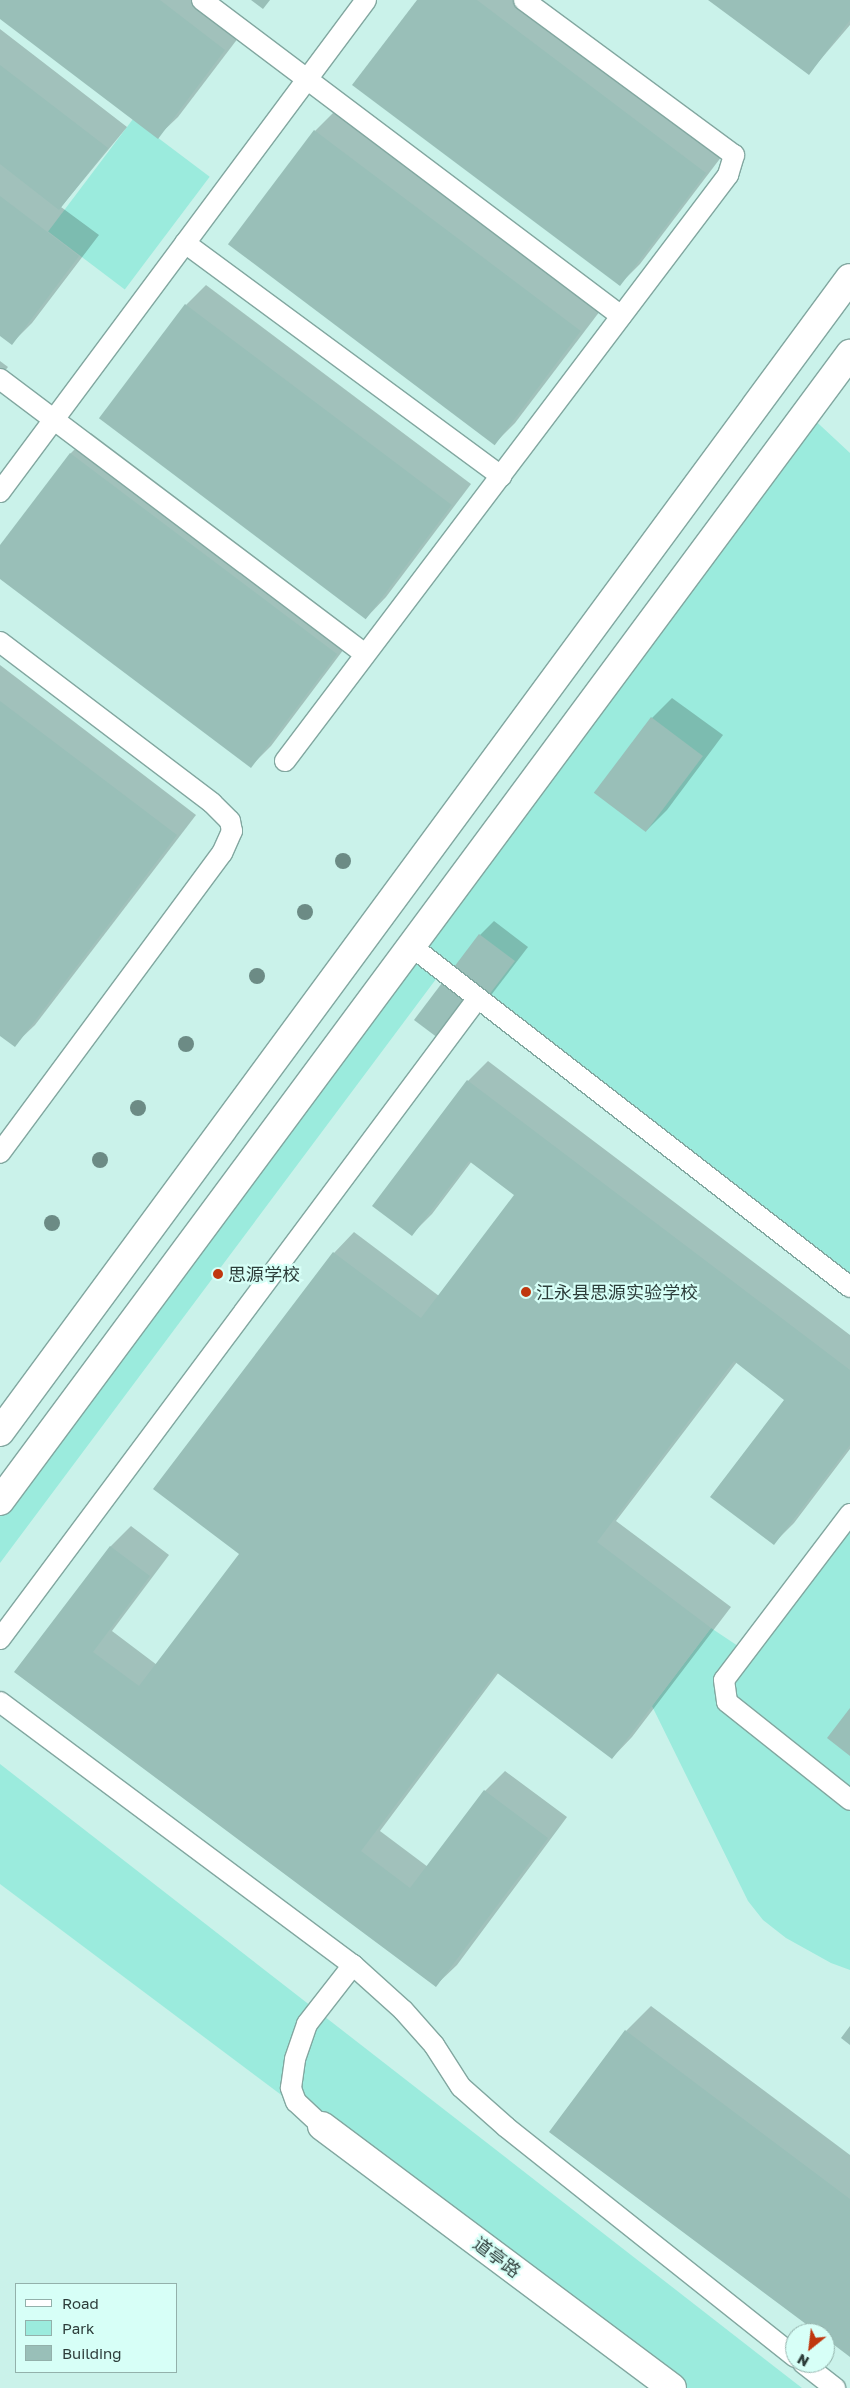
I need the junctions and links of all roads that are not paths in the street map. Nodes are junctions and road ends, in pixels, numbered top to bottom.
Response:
1 (202, 0) edge
2 (366, 0) edge
3 (524, 0) edge
4 (307, 79) junction
5 (185, 243) junction
6 (850, 278) edge
7 (621, 316) junction
8 (850, 354) edge
9 (0, 379) edge
10 (54, 420) junction
11 (500, 476) junction
12 (0, 492) edge
13 (0, 642) edge
14 (365, 654) junction
15 (285, 761) dead end
16 (412, 946) junction
17 (477, 999) junction
18 (3, 1143) edge
19 (162, 1212) junction
20 (196, 1237) junction
21 (850, 1287) edge
22 (0, 1432) edge
23 (0, 1501) edge
24 (850, 1514) edge
25 (0, 1639) edge
26 (0, 1702) edge
27 (850, 1800) edge
28 (353, 1965) junction
29 (322, 2126) joint
30 (785, 2349) edge
31 (815, 2373) edge
32 (672, 2388) edge
33 (834, 2388) edge

1 - 4 lane
2 - 4 lane
3 - 7 lane
4 - 5 lane
4 - 7 lane
5 - 10 lane
5 - 11 lane
6 - 19 main road
7 - 11 lane
8 - 16 main road
9 - 10 lane
10 - 12 lane
10 - 14 lane
11 - 14 lane
13 - 18 lane
14 - 15 lane
16 - 17 lane
16 - 20 main road
17 - 21 lane
17 - 25 lane
19 - 20 main road
19 - 22 main road
20 - 23 main road
24 - 27 lane
26 - 28 lane
28 - 29 lane
28 - 30 lane
29 - 32 main road, 道亭路
31 - 33 lane

